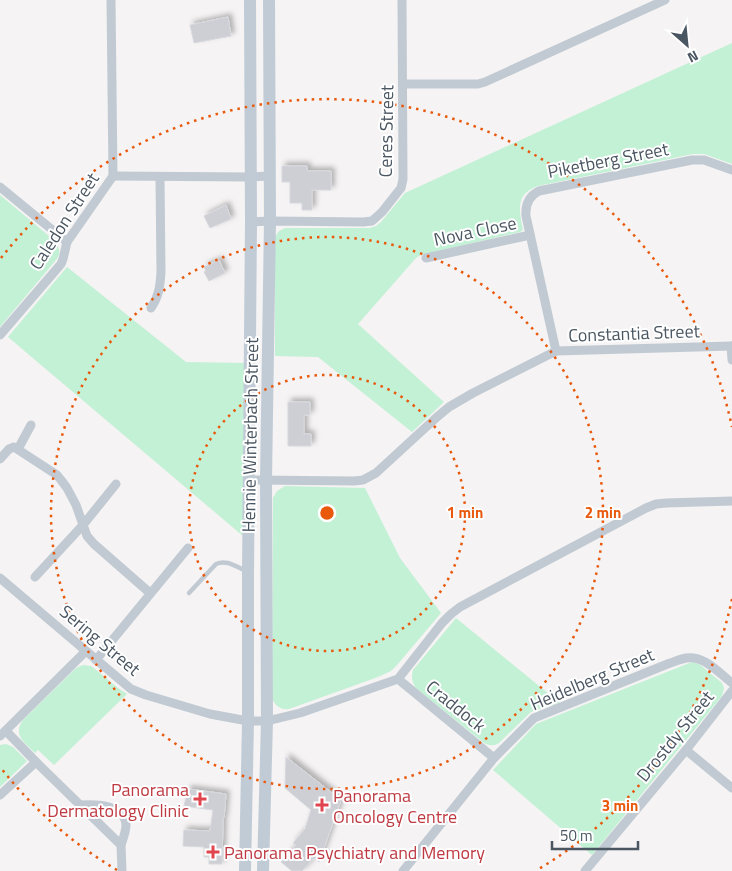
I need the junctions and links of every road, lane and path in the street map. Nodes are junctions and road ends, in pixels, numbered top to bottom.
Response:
1 (110, 0) edge
2 (250, 0) edge
3 (269, 0) edge
4 (402, 0) edge
5 (665, 0) edge
6 (403, 84) junction
7 (732, 170) edge
8 (113, 176) junction
9 (270, 176) junction
10 (160, 177) junction
11 (250, 177) junction
12 (0, 186) edge
13 (270, 221) junction
14 (251, 222) junction
15 (530, 235) junction
16 (66, 242) junction
17 (426, 258) dead end
18 (151, 308) dead end
19 (0, 335) edge
20 (732, 346) edge
21 (556, 351) junction
22 (732, 360) edge
23 (31, 425) dead end
24 (18, 449) junction
25 (0, 459) edge
26 (249, 480) junction
27 (266, 480) junction
28 (116, 484) dead end
29 (732, 500) edge
30 (83, 525) junction
31 (188, 548) dead end
32 (248, 572) junction
33 (35, 577) dead end
34 (0, 578) edge
35 (150, 593) junction
36 (189, 593) dead end
37 (86, 651) junction
38 (96, 660) junction
39 (398, 679) junction
40 (732, 683) edge
41 (732, 690) edge
42 (248, 721) junction
43 (267, 721) junction
44 (3, 734) edge
45 (686, 750) junction
46 (494, 758) junction
47 (36, 762) junction
48 (732, 788) edge
49 (0, 794) edge
50 (80, 805) junction
51 (122, 845) junction
52 (122, 871) edge
53 (245, 871) edge
54 (262, 871) edge
55 (403, 871) edge
56 (585, 871) edge

1 - 8 street
2 - 11 street, Hennie Winterbach Street
3 - 9 street, Hennie Winterbach Street
4 - 6 street, Ceres Street
5 - 6 street
6 - 13 street, Ceres Street
7 - 15 street, Piketberg Street
8 - 10 street, Caledon Street
8 - 16 street, Caledon Street
9 - 11 street, Caledon Street
9 - 13 street, Hennie Winterbach Street
10 - 11 street, Caledon Street
10 - 18 street
11 - 14 street, Hennie Winterbach Street
12 - 16 street
13 - 14 street, Ceres Street
13 - 27 street, Hennie Winterbach Street
14 - 26 street, Hennie Winterbach Street
15 - 17 street, Nova Close
15 - 21 street, Piketberg Street
16 - 19 street, Caledon Street
20 - 21 street, Constantia Street
20 - 22 street
21 - 27 street, Constantia Street
23 - 24 street
24 - 25 street
24 - 30 street
26 - 27 street, Constantia Street
26 - 32 street, Hennie Winterbach Street
27 - 43 street, Hennie Winterbach Street
28 - 30 street
29 - 39 street
30 - 33 street
30 - 35 street
31 - 35 street
32 - 36 lane
32 - 42 street, Hennie Winterbach Street
34 - 37 street, Sering Street
35 - 38 street
37 - 38 street, Sering Street
37 - 44 street
38 - 42 street, Sering Street
39 - 43 street, Sering Street
39 - 46 street, Craddock
40 - 46 street, Heidelberg Street
41 - 45 street, Drostdy Street
42 - 43 street, Sering Street
42 - 53 street, Hennie Winterbach Street
43 - 54 street, Hennie Winterbach Street
44 - 47 street
45 - 48 street
45 - 56 street, Drostdy Street
46 - 55 street, Heidelberg Street
47 - 49 street
47 - 50 street
50 - 51 street
50 - 51 street
51 - 52 street

